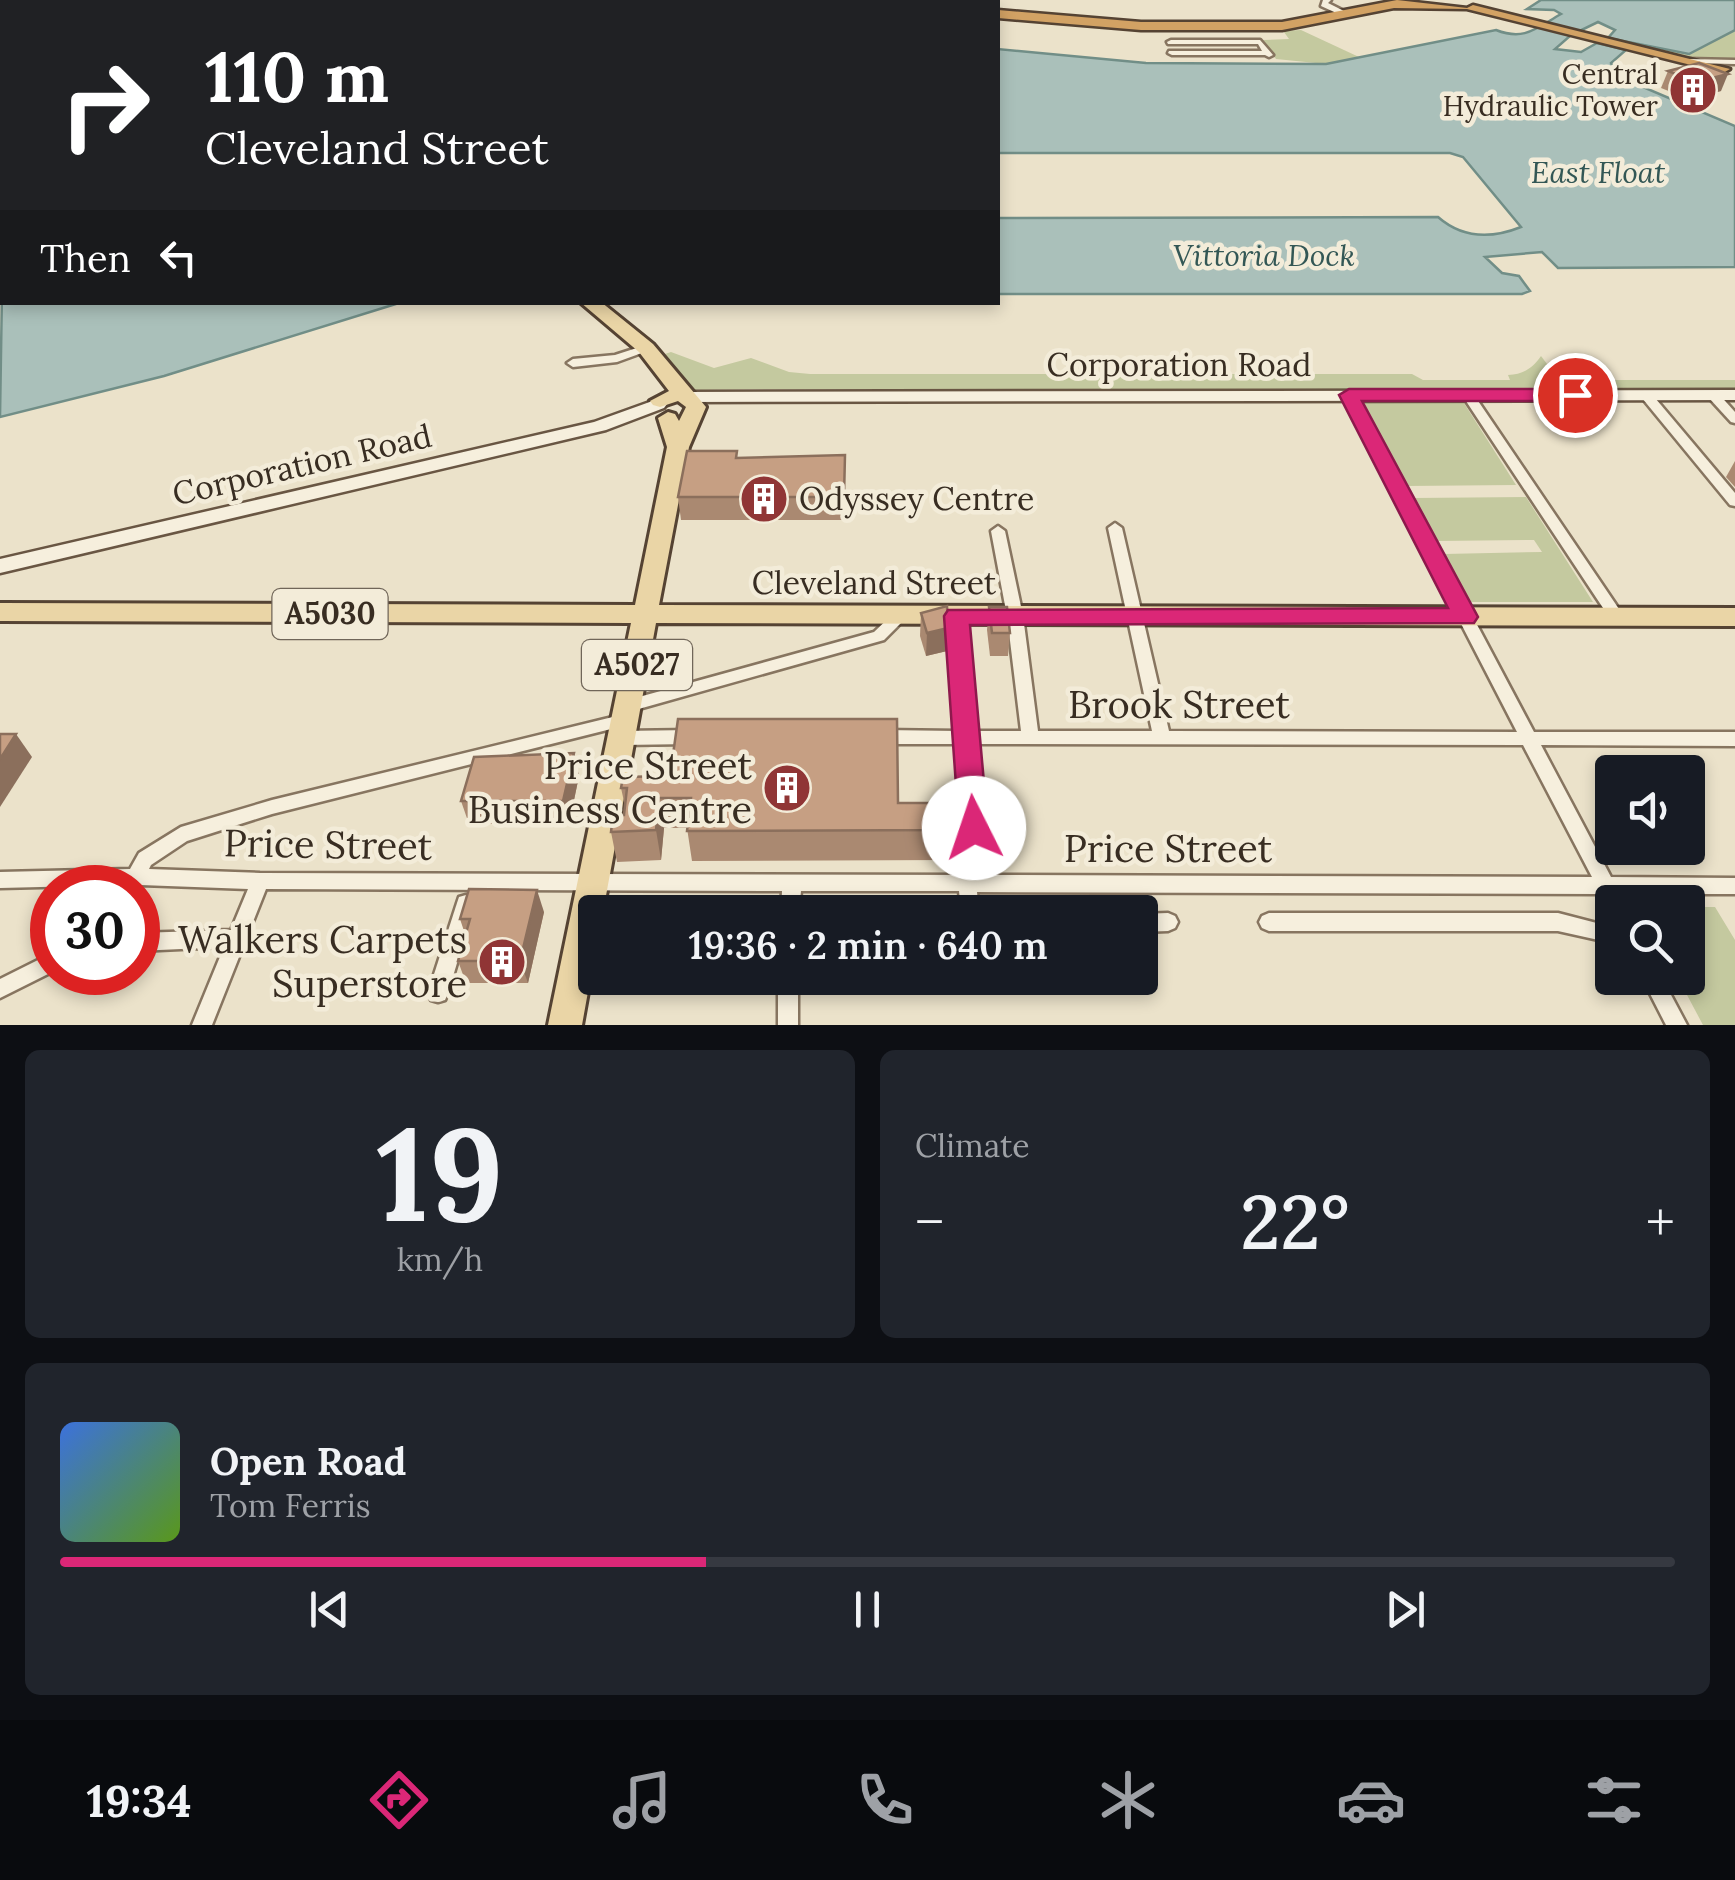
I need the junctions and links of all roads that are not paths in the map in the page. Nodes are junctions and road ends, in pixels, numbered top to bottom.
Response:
1 (1327, 0) edge
2 (1416, 0) edge
3 (1442, 0) edge
4 (1490, 2) edge
5 (1388, 6) junction
6 (1467, 8) junction
7 (1000, 14) edge
8 (1346, 14) junction
9 (1516, 18) junction
10 (1251, 26) junction
11 (1171, 42) dead end
12 (1260, 42) junction
13 (1172, 53) dead end
14 (1673, 59) junction
15 (1730, 71) edge
16 (593, 305) edge
17 (646, 348) junction
18 (574, 363) dead end
19 (661, 372) junction
20 (1349, 395) junction
21 (1468, 395) junction
22 (1646, 395) junction
23 (1713, 395) junction
24 (1735, 395) edge
25 (689, 404) junction
26 (663, 410) junction
27 (1735, 419) edge
28 (678, 447) junction
29 (1735, 502) edge
30 (1115, 528) dead end
31 (998, 531) dead end
32 (0, 566) edge
33 (4, 613) edge
34 (648, 615) junction
35 (901, 616) junction
36 (956, 616) junction
37 (1014, 616) junction
38 (1136, 616) junction
39 (1616, 616) junction
40 (1735, 616) edge
41 (1466, 617) junction
42 (625, 721) junction
43 (714, 737) edge
44 (869, 737) edge
45 (967, 737) junction
46 (1030, 737) junction
47 (1162, 738) junction
48 (1529, 739) junction
49 (1735, 739) edge
50 (142, 865) edge
51 (0, 880) edge
52 (30, 880) edge
53 (260, 881) junction
54 (160, 882) edge
55 (473, 882) junction
56 (594, 882) junction
57 (792, 883) junction
58 (973, 883) junction
59 (1605, 885) edge
60 (1735, 886) edge
61 (1705, 888) edge
62 (1595, 894) edge
63 (791, 895) edge
64 (972, 895) edge
65 (1158, 922) edge
66 (1168, 922) dead end
67 (1269, 922) dead end
68 (1595, 931) edge
69 (237, 938) junction
70 (160, 941) edge
71 (30, 973) edge
72 (0, 989) edge
73 (438, 993) dead end
74 (788, 995) edge
75 (1661, 995) edge
76 (202, 1025) edge
77 (564, 1025) edge
78 (788, 1025) edge
79 (1677, 1025) edge

1 - 8 street
2 - 5 highway
3 - 6 highway
4 - 6 highway
4 - 9 highway
5 - 6 highway
5 - 8 highway
6 - 9 highway
7 - 10 highway
8 - 10 highway
9 - 14 highway
10 - 12 street
11 - 12 street
12 - 13 street
14 - 15 highway
14 - 15 street
16 - 17 main road
17 - 18 street
17 - 19 main road
19 - 25 main road
19 - 26 main road, A5027
20 - 21 main road, Corporation Road
20 - 25 main road, Corporation Road
20 - 41 street
21 - 22 main road, Corporation Road
21 - 39 street
22 - 23 main road, Corporation Road
22 - 29 street
23 - 24 main road, Corporation Road
23 - 27 street
25 - 26 main road
25 - 28 main road, A5027
26 - 28 main road, A5027
26 - 32 main road, Corporation Road
28 - 34 main road, A5027
30 - 38 street
31 - 37 street
33 - 34 main road, Cleveland Street / A5030
34 - 35 main road, Cleveland Street / A5030
34 - 42 main road, A5027
35 - 36 main road, Cleveland Street / A5030
35 - 42 street
36 - 37 main road, Cleveland Street / A5030
36 - 45 street
37 - 38 main road, Cleveland Street / A5030
37 - 46 street
38 - 41 main road, Cleveland Street / A5030
38 - 47 street
39 - 40 main road, Cleveland Street / A5030
39 - 41 main road, Cleveland Street / A5030
41 - 48 street
42 - 43 street
42 - 50 street
42 - 56 main road, A5027
44 - 45 street, Brook Street
45 - 46 street, Brook Street
45 - 58 street
46 - 47 street, Brook Street
47 - 48 street, Brook Street
48 - 49 street, Brook Street
48 - 59 street
51 - 52 street, Price Street
53 - 54 street, Price Street
53 - 55 street, Price Street
53 - 69 street
55 - 56 street, Price Street
55 - 73 street
56 - 57 street, Price Street
56 - 77 main road, A5027
57 - 58 street, Price Street
57 - 63 street
58 - 62 street, Price Street
58 - 64 street
60 - 61 street, Price Street
65 - 66 street
67 - 68 street
69 - 70 street
69 - 76 street
71 - 72 street
74 - 78 street
75 - 79 street

